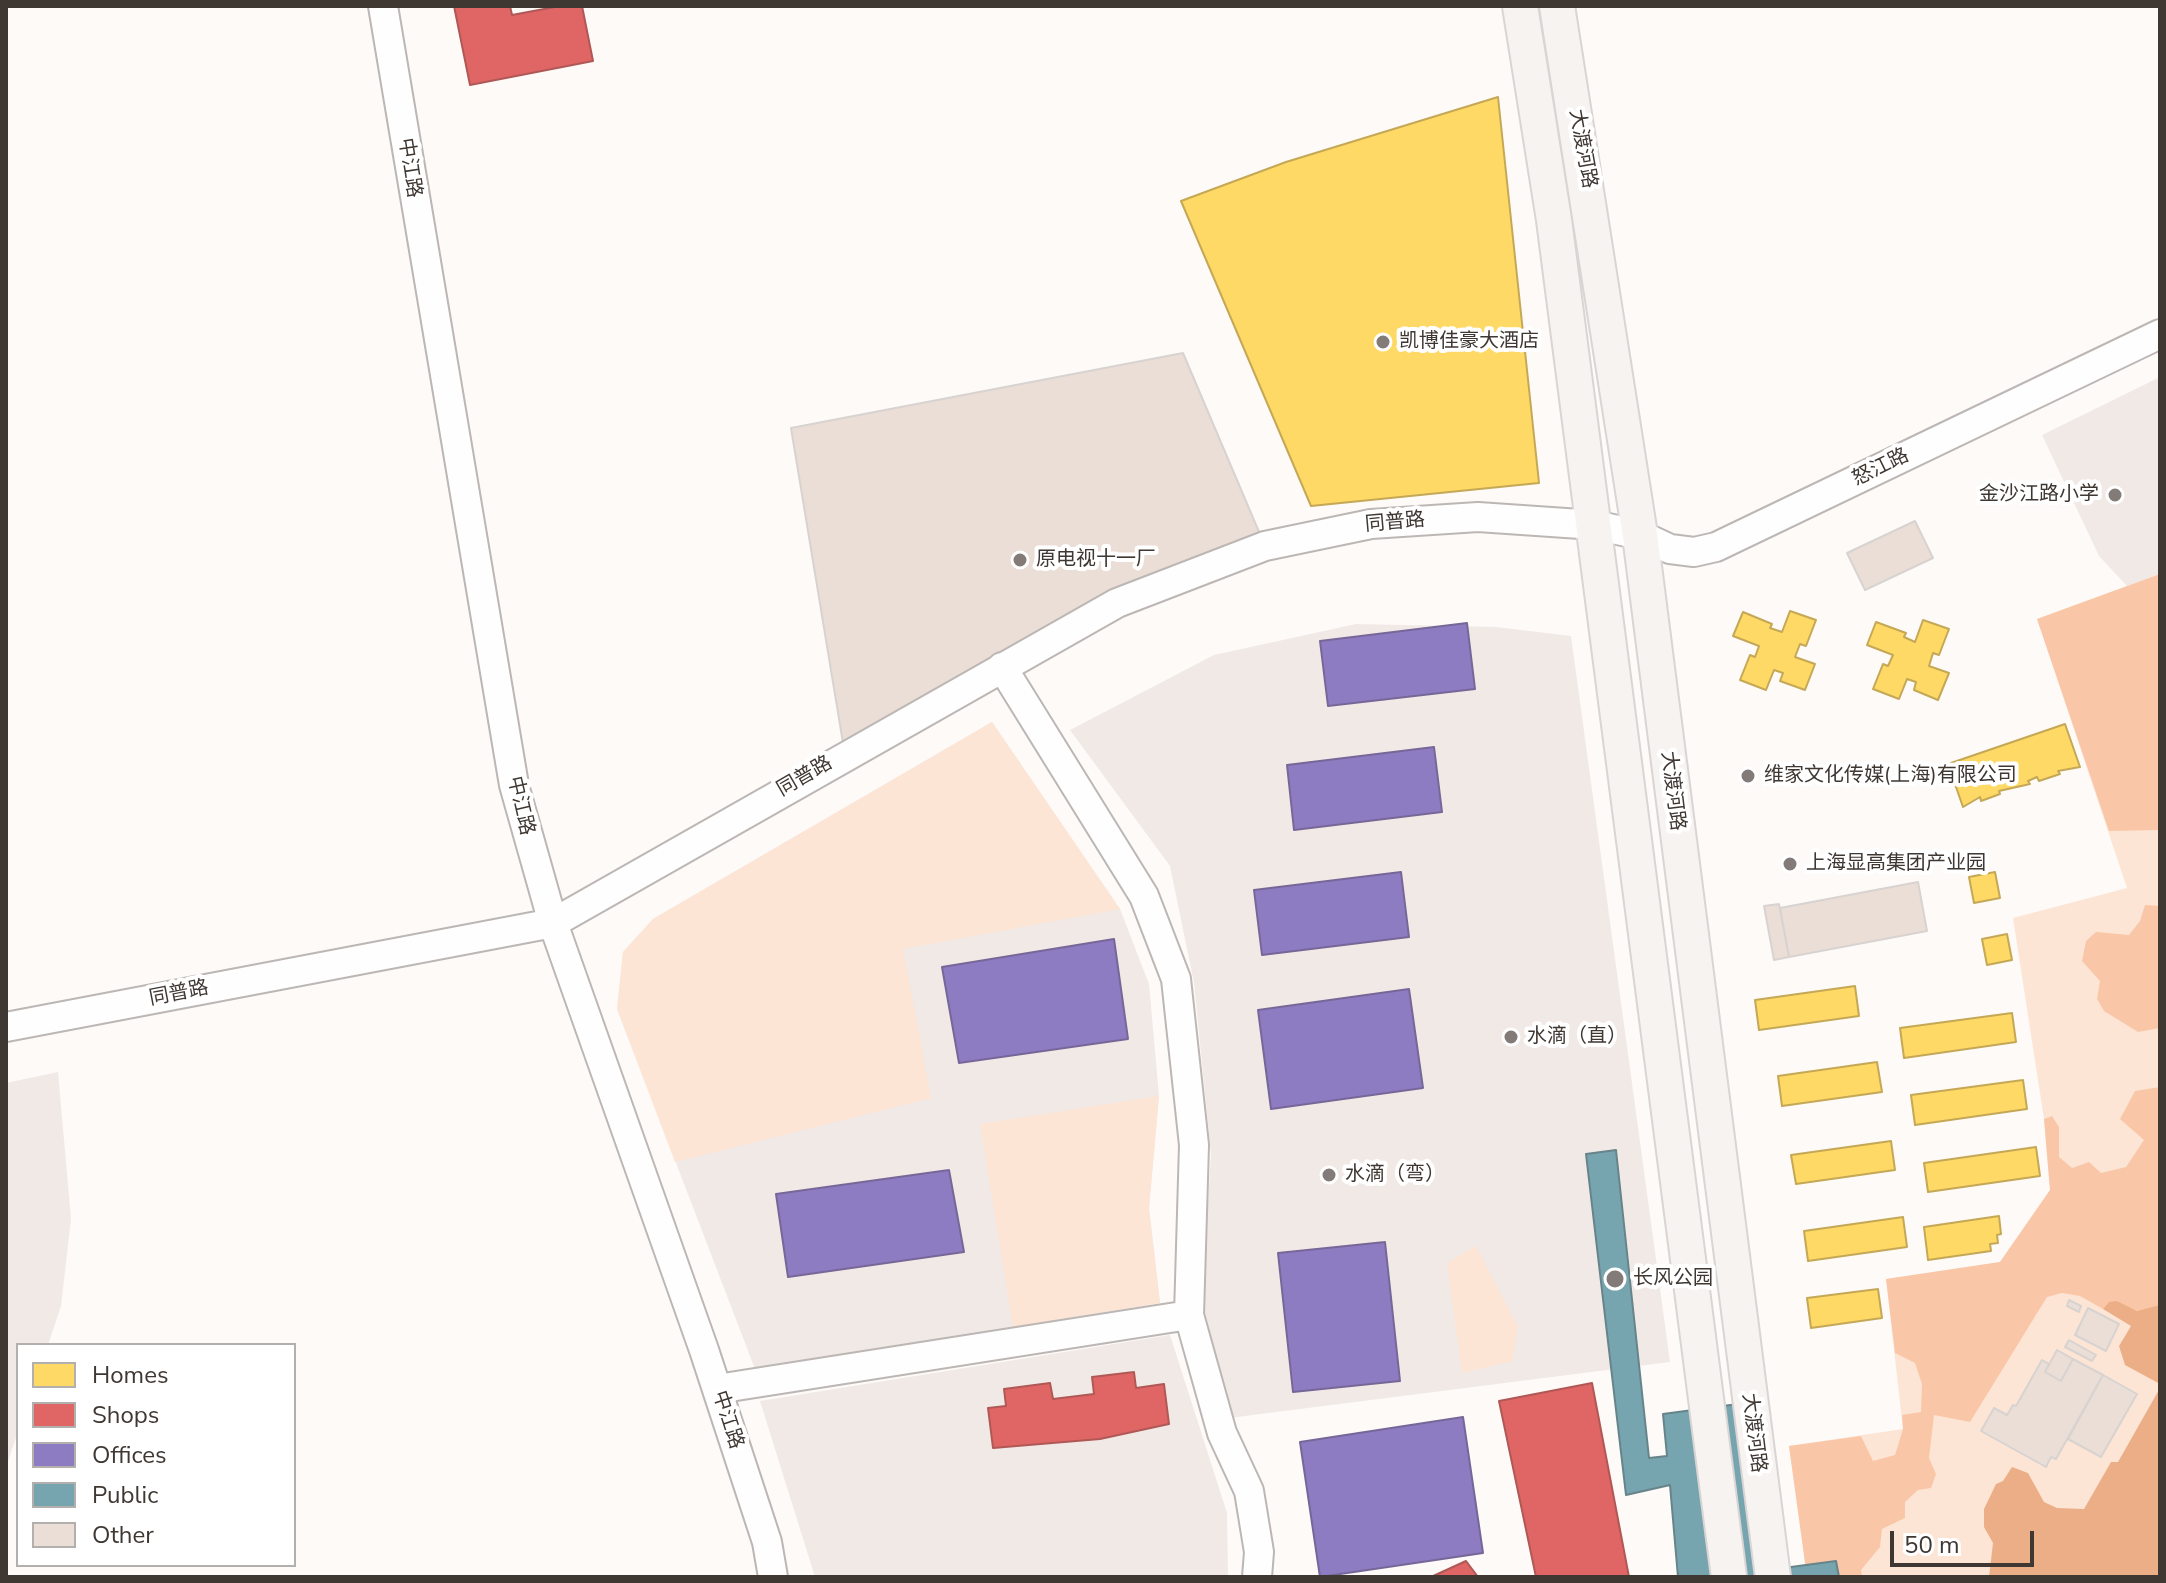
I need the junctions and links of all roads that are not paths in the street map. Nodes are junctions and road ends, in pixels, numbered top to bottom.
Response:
1 (383, 6) edge
2 (1520, 6) edge
3 (1557, 6) edge
4 (2160, 334) edge
5 (1595, 525) junction
6 (1640, 535) junction
7 (1002, 667) junction
8 (553, 923) junction
9 (6, 1027) edge
10 (1189, 1315) junction
11 (717, 1389) junction
12 (773, 1577) edge
13 (1257, 1577) edge
14 (1729, 1577) edge
15 (1773, 1577) edge

1 - 8 street, 中江路
2 - 5 main road, 大渡河路
3 - 6 main road, 大渡河路
4 - 6 street, 怒江路
5 - 6 street, 怒江路
5 - 7 street, 同普路
5 - 14 main road, 大渡河路
6 - 15 main road, 大渡河路
7 - 8 street, 同普路
7 - 10 street
8 - 9 street, 同普路
8 - 11 street, 中江路
10 - 11 street
10 - 13 street
11 - 12 street, 中江路

